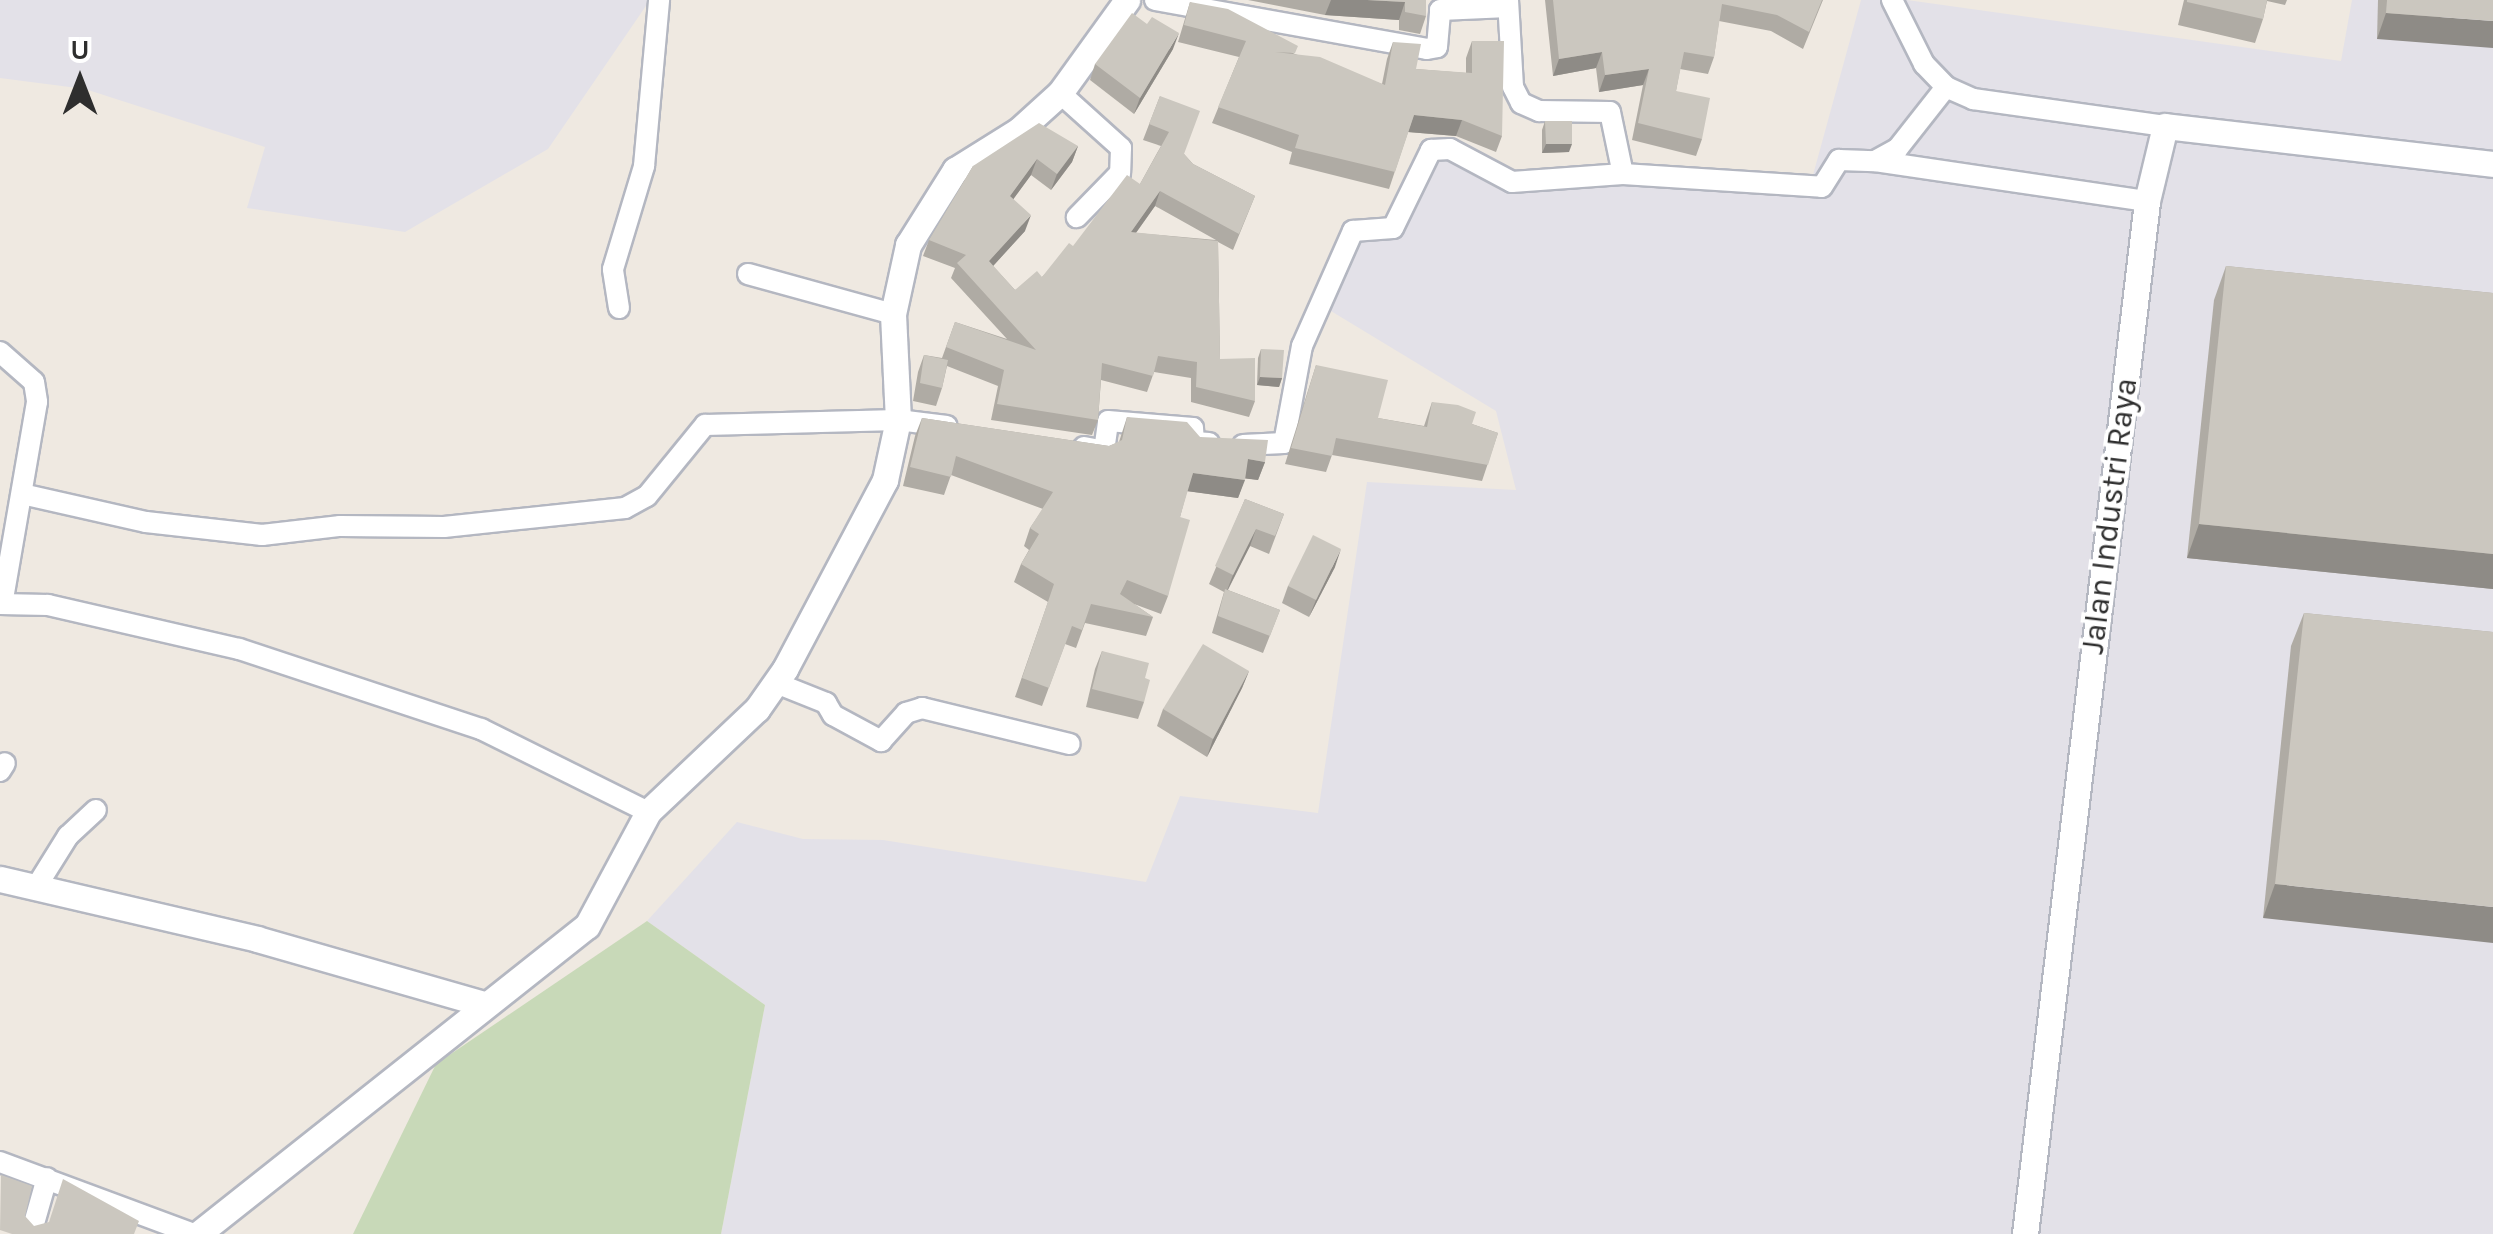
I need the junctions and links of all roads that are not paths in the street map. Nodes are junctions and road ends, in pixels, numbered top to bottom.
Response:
1 (660, 0) edge
2 (1127, 0) edge
3 (1155, 0) edge
4 (1892, 0) edge
5 (1508, 4) edge
6 (1946, 86) junction
7 (1060, 93) junction
8 (2166, 126) junction
9 (1875, 161) junction
10 (2493, 164) edge
11 (1623, 174) junction
12 (2147, 200) junction
13 (1077, 217) dead end
14 (748, 274) dead end
15 (619, 308) dead end
16 (893, 314) junction
17 (0, 352) edge
18 (898, 420) junction
19 (966, 429) edge
20 (1069, 445) edge
21 (22, 494) junction
22 (1, 604) edge
23 (776, 682) junction
24 (1070, 744) dead end
25 (96, 810) dead end
26 (648, 812) junction
27 (0, 879) edge
28 (38, 884) junction
29 (484, 1004) junction
30 (0, 1162) edge
31 (47, 1178) junction
32 (31, 1234) edge
33 (196, 1234) edge
34 (2025, 1234) edge

1 - 15 street
2 - 7 street
3 - 5 street
4 - 6 street
5 - 11 street
6 - 8 street
6 - 9 street
7 - 13 street
7 - 16 street
8 - 10 street
8 - 12 street, Jalan Industri Raya
9 - 11 street
9 - 12 street
11 - 20 street
12 - 34 street, Jalan Industri Raya
14 - 16 street
16 - 18 street
17 - 21 street
18 - 19 street
18 - 21 street
18 - 23 street
21 - 22 street
22 - 26 street
23 - 24 street
23 - 26 street
25 - 28 street
26 - 29 street
27 - 28 street
28 - 29 street
29 - 33 street
30 - 31 street
31 - 32 street
31 - 33 street

